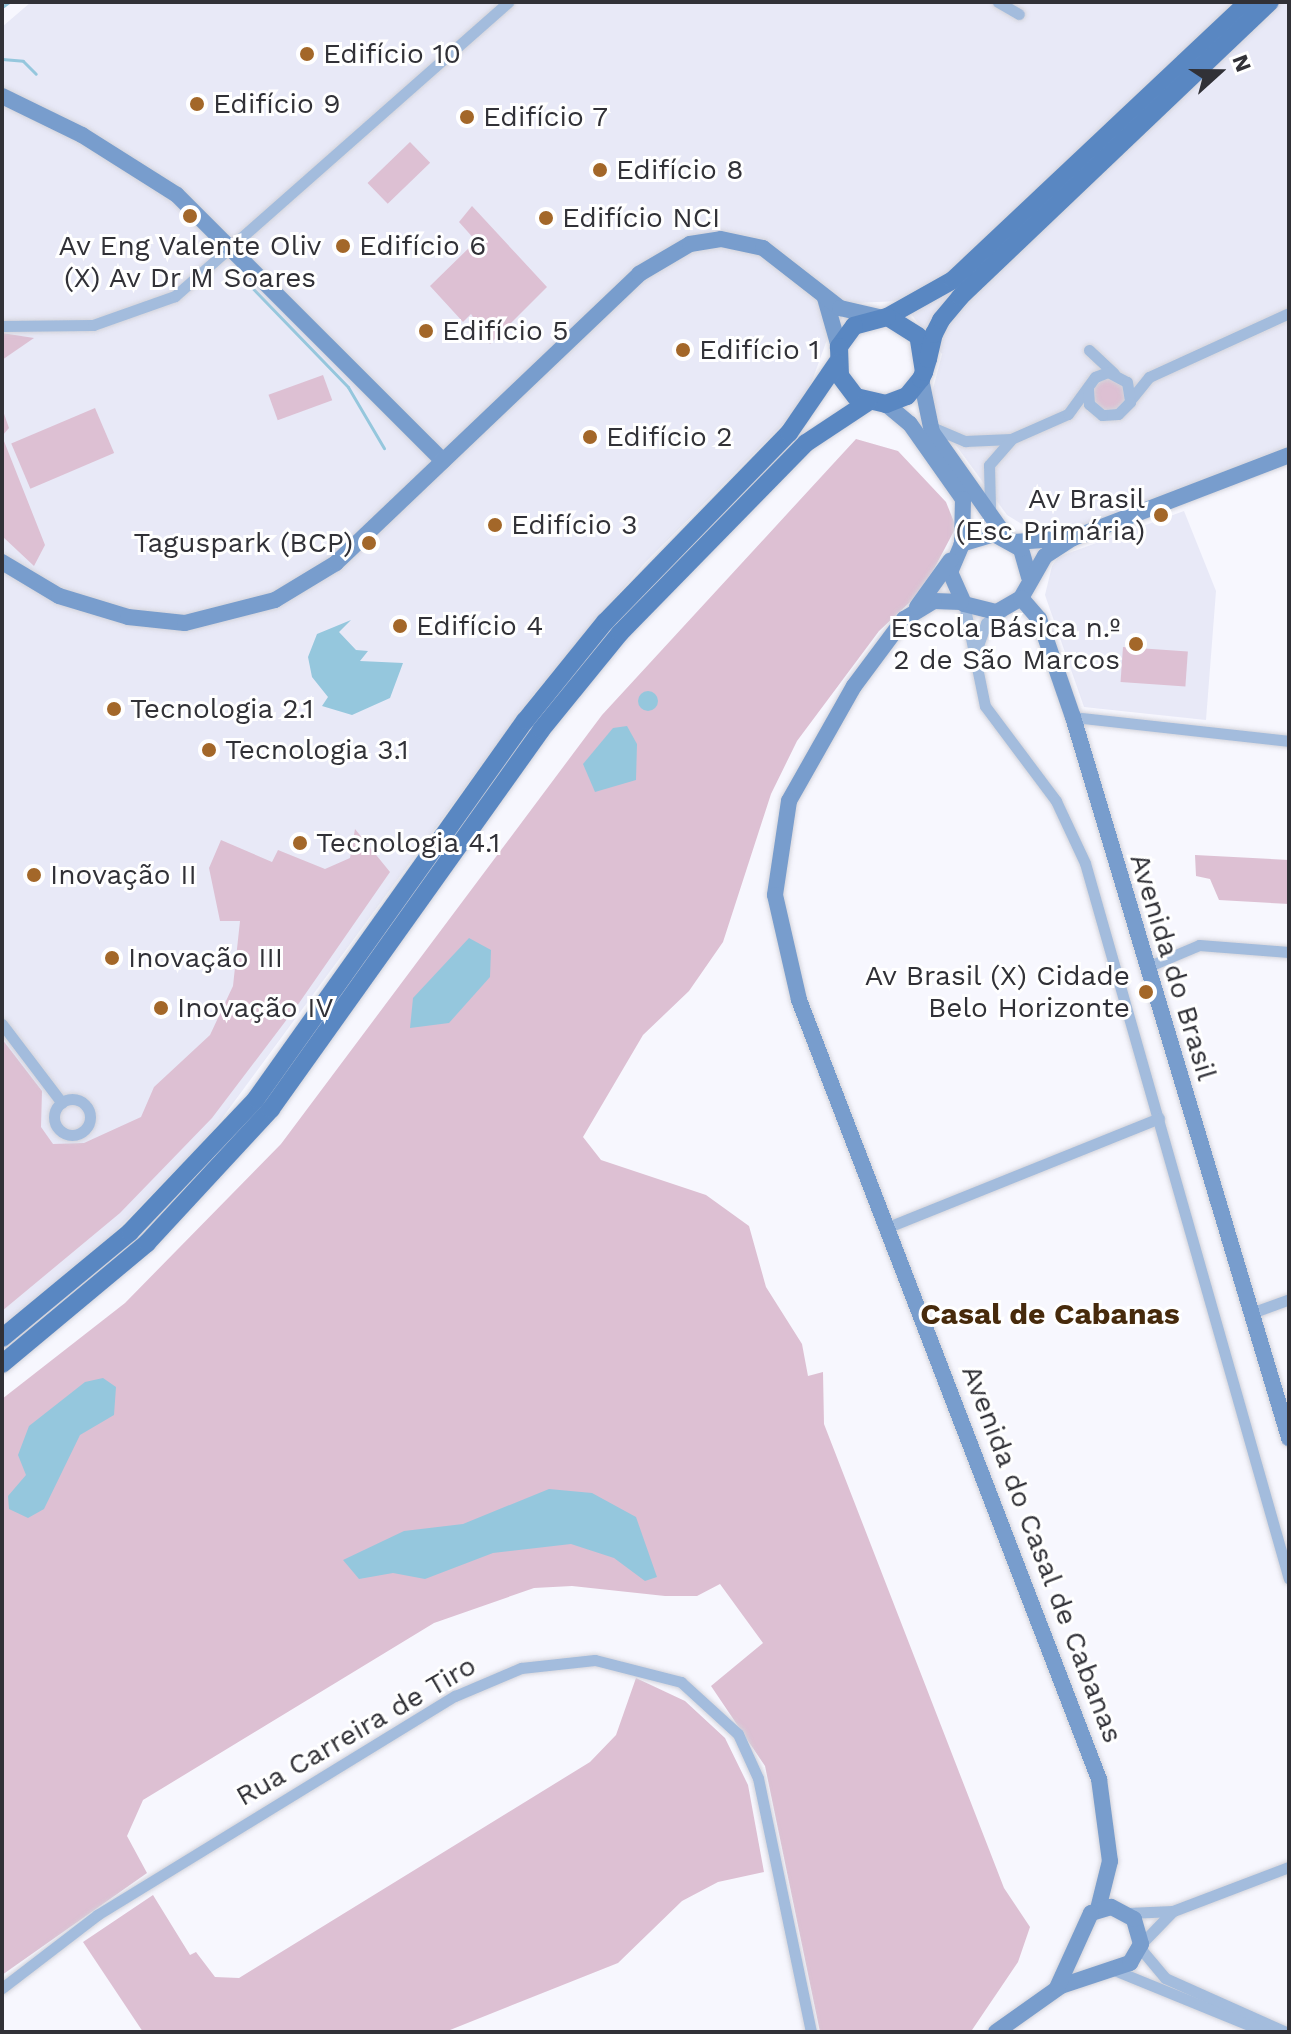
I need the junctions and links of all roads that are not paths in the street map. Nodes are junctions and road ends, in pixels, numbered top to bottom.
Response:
1 (508, 2) edge
2 (998, 2) edge
3 (1248, 2) edge
4 (1270, 2) edge
5 (1019, 14) dead end
6 (2, 96) edge
7 (236, 250) junction
8 (824, 297) junction
9 (1289, 313) edge
10 (883, 317) junction
11 (2, 326) edge
12 (838, 355) junction
13 (1117, 374) junction
14 (922, 375) junction
15 (1149, 377) junction
16 (1089, 385) junction
17 (1130, 402) junction
18 (877, 403) junction
19 (1068, 414) junction
20 (1102, 415) junction
21 (929, 424) junction
22 (1011, 439) junction
23 (1289, 455) edge
24 (443, 461) junction
25 (1006, 536) junction
26 (1073, 538) junction
27 (958, 550) junction
28 (2, 562) edge
29 (1029, 577) junction
30 (1021, 598) junction
31 (963, 603) junction
32 (1005, 610) junction
33 (911, 613) junction
34 (975, 661) junction
35 (1073, 717) junction
36 (1289, 741) edge
37 (1289, 952) edge
38 (1147, 967) junction
39 (2, 1024) edge
40 (62, 1103) dead end
41 (1159, 1118) junction
42 (888, 1227) junction
43 (1289, 1299) edge
44 (1254, 1312) junction
45 (2, 1338) edge
46 (2, 1364) edge
47 (1289, 1438) edge
48 (1289, 1579) edge
49 (1110, 1861) junction
50 (1289, 1867) edge
51 (1098, 1909) junction
52 (1173, 1911) junction
53 (1126, 1912) junction
54 (1140, 1946) junction
55 (1079, 1947) junction
56 (1109, 1970) junction
57 (2, 1988) edge
58 (1057, 1988) junction
59 (811, 2032) edge
60 (996, 2032) edge
61 (1266, 2032) edge
62 (1286, 2032) edge

1 - 7 street
2 - 5 street
3 - 10 main road
4 - 14 main road
6 - 7 street
7 - 11 street
7 - 24 street
8 - 10 street
8 - 12 street
8 - 24 street
9 - 15 street
10 - 12 main road
10 - 14 main road
12 - 18 main road
12 - 45 main road
13 - 15 street
13 - 16 street
13 - 16 street
13 - 17 street
14 - 18 main road
14 - 21 street
15 - 17 street
16 - 19 street
16 - 20 street
17 - 20 street
18 - 27 street
18 - 46 main road
19 - 20 street
19 - 22 street
21 - 22 street
21 - 25 street
22 - 25 street
23 - 26 street
24 - 28 street
25 - 26 street
25 - 27 street
25 - 29 street
26 - 29 street
27 - 31 street
27 - 33 street, Avenida do Casal de Cabanas
29 - 30 street
30 - 32 street
30 - 35 street, Avenida do Brasil
31 - 32 street
31 - 33 street, Avenida do Casal de Cabanas
31 - 34 street
32 - 34 street
33 - 42 street, Avenida do Casal de Cabanas
34 - 41 street
35 - 36 street
35 - 38 street, Avenida do Brasil
37 - 38 street
38 - 44 street, Avenida do Brasil
39 - 40 street
41 - 42 street
41 - 48 street
42 - 49 street, Avenida do Casal de Cabanas
43 - 44 street
44 - 47 street, Avenida do Brasil
49 - 51 street, Avenida do Casal de Cabanas
49 - 53 street, Avenida do Casal de Cabanas
50 - 52 street
51 - 53 street
51 - 55 street, Avenida do Casal de Cabanas
52 - 53 street
52 - 54 street
53 - 54 street, Avenida do Casal de Cabanas
54 - 56 street, Avenida do Casal de Cabanas
54 - 62 street
55 - 56 street
55 - 58 street, Avenida do Casal de Cabanas
56 - 58 street, Avenida do Casal de Cabanas
56 - 61 street
57 - 59 street, Rua Carreira de Tiro
58 - 60 street, Avenida do Casal de Cabanas

